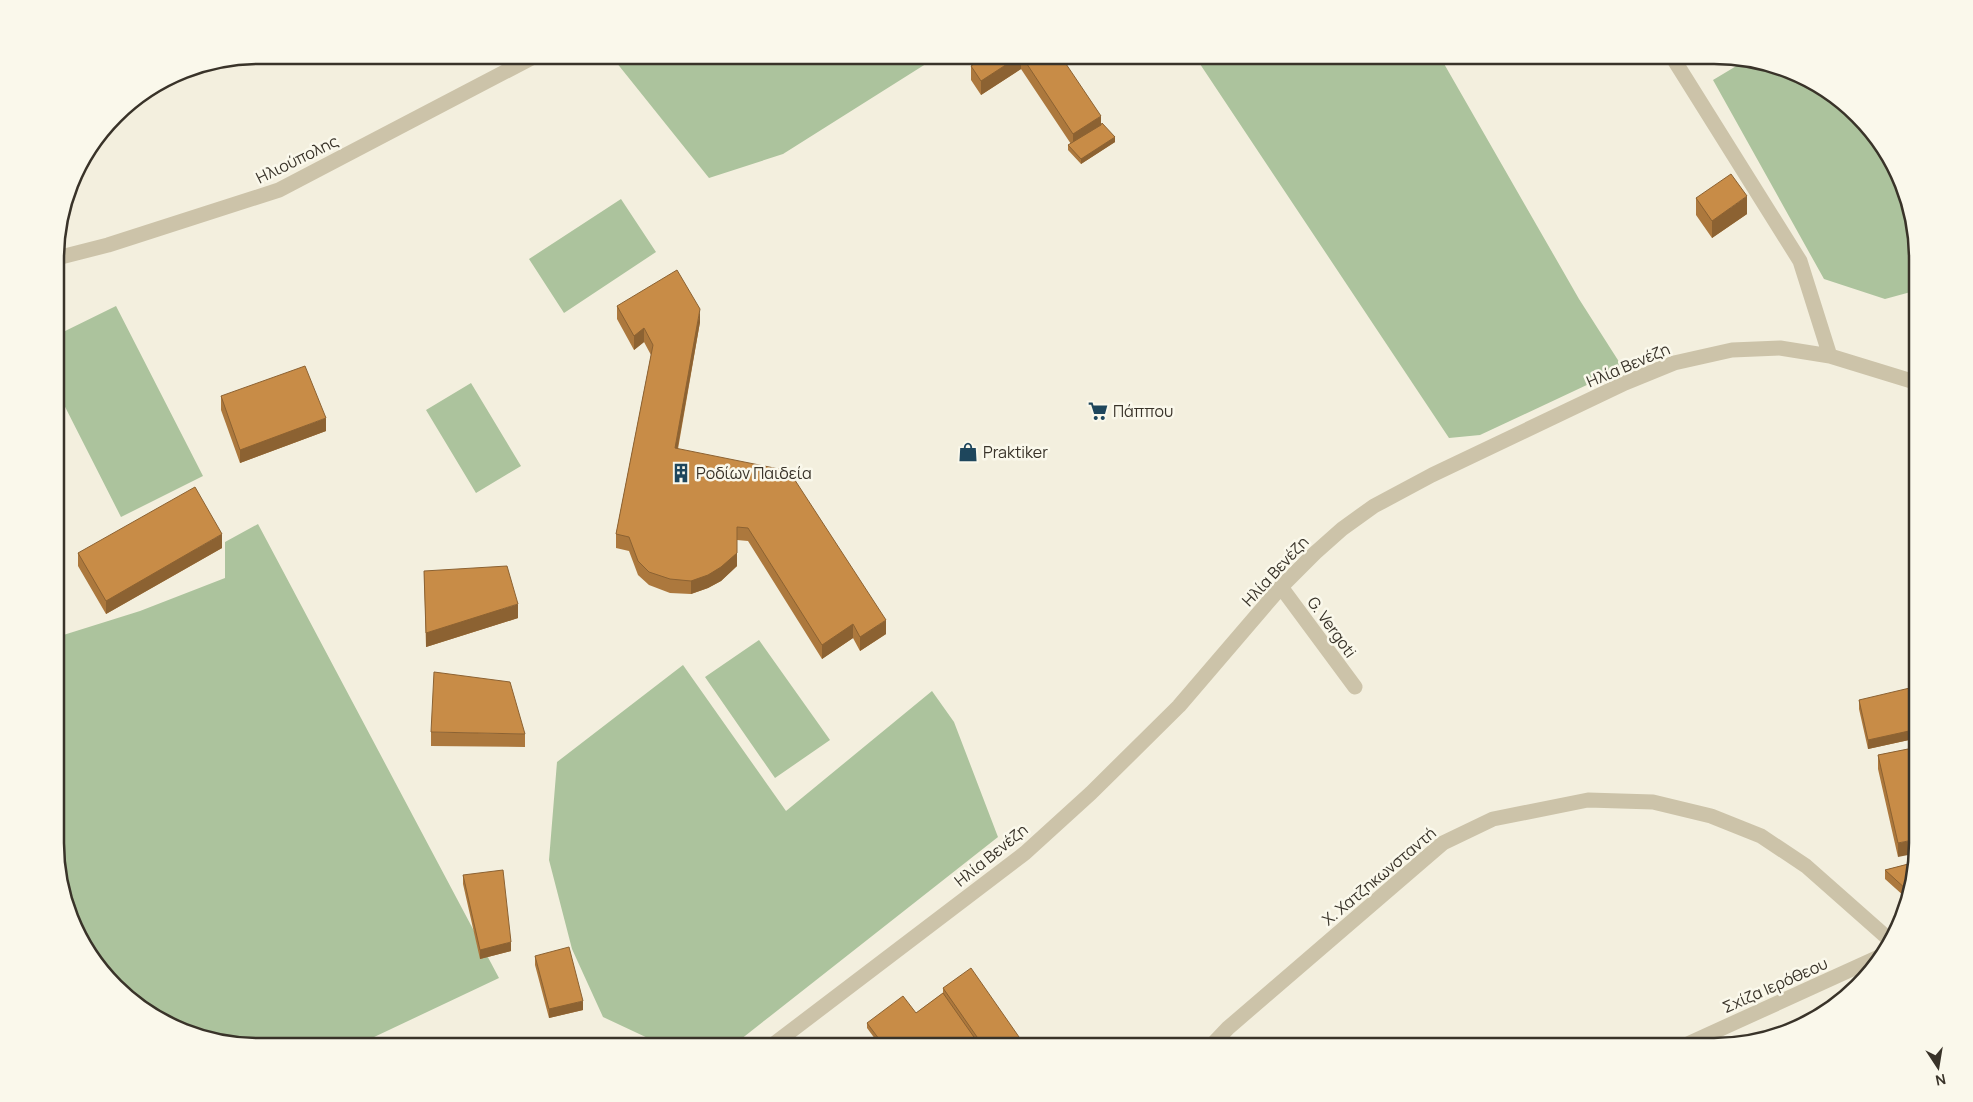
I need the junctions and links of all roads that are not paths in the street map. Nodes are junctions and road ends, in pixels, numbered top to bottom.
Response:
1 (520, 64) edge
2 (1677, 64) edge
3 (64, 256) edge
4 (1830, 356) junction
5 (1909, 380) edge
6 (1281, 587) junction
7 (1355, 687) dead end
8 (1886, 936) edge
9 (1870, 961) edge
10 (782, 1038) edge
11 (1219, 1038) edge
12 (1701, 1038) edge

1 - 3 street, Ηλιούπολης
2 - 4 street
4 - 5 street, Ηλία Βενέζη
4 - 6 street, Ηλία Βενέζη
6 - 7 street, G. Vergoti
6 - 10 street, Ηλία Βενέζη
8 - 11 street, Χ. Χατζηκωνσταντή
9 - 12 street, Σχίζα Ιερόθεου

